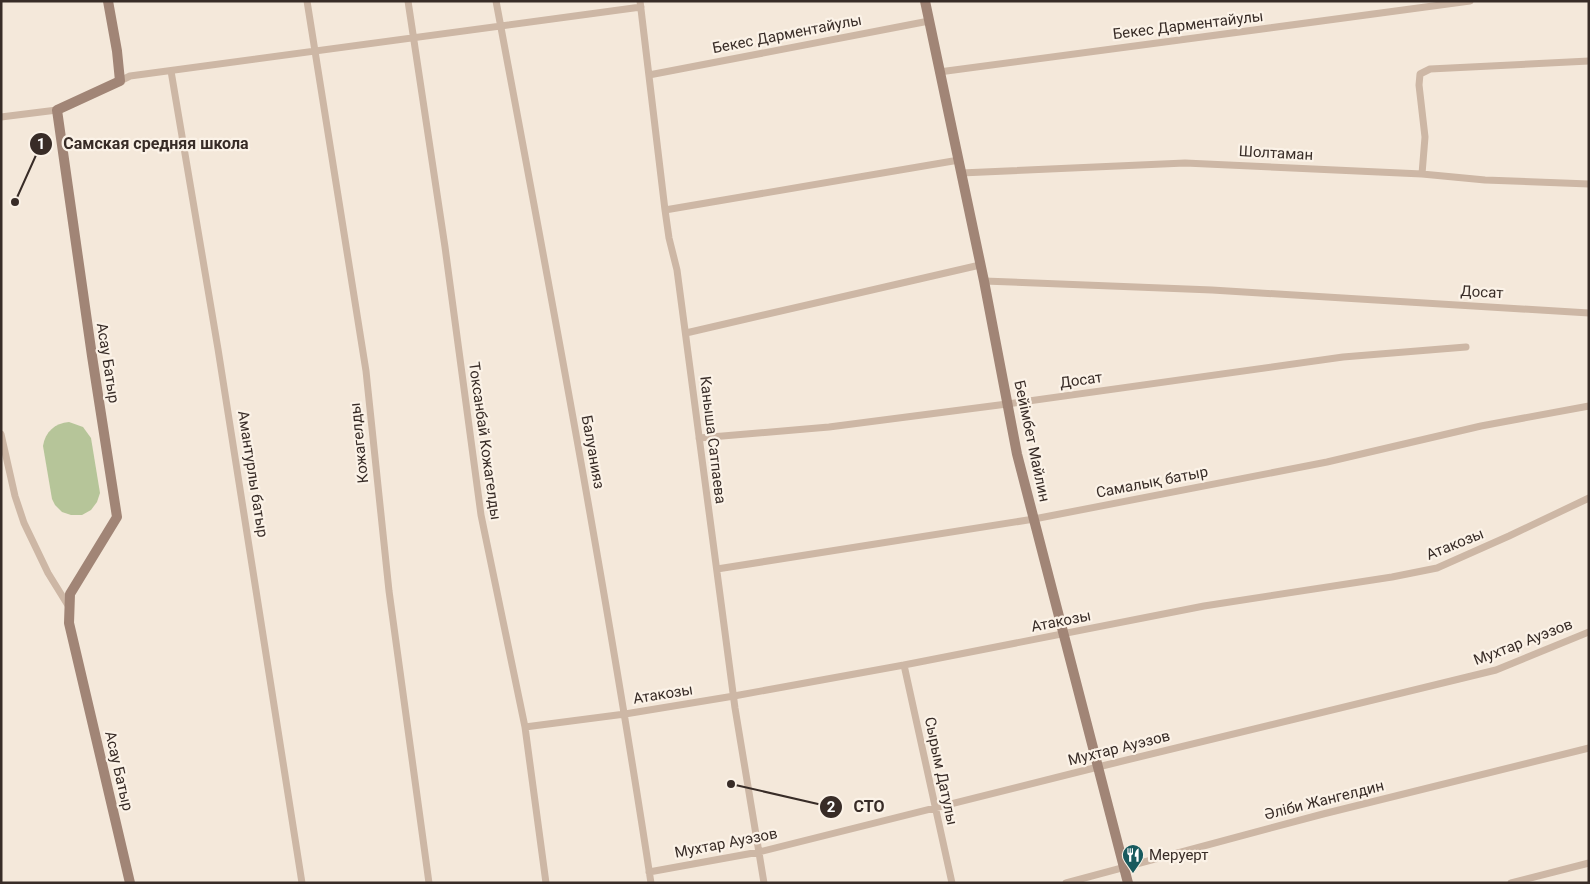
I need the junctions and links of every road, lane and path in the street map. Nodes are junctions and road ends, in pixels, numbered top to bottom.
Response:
1 (108, 1) edge
2 (307, 1) edge
3 (408, 1) edge
4 (496, 1) edge
5 (925, 1) edge
6 (1470, 1) edge
7 (640, 4) edge
8 (929, 20) junction
9 (501, 27) junction
10 (414, 37) junction
11 (315, 52) junction
12 (1589, 61) edge
13 (171, 71) junction
14 (939, 72) junction
15 (649, 75) junction
16 (120, 81) junction
17 (57, 110) junction
18 (1, 117) edge
19 (958, 160) junction
20 (961, 173) junction
21 (1422, 174) junction
22 (1589, 184) edge
23 (665, 210) junction
24 (980, 265) junction
25 (984, 281) junction
26 (1589, 312) edge
27 (686, 333) junction
28 (1466, 347) dead end
29 (1008, 404) junction
30 (1589, 406) edge
31 (1, 434) edge
32 (699, 438) junction
33 (1589, 498) edge
34 (1034, 519) junction
35 (717, 569) junction
36 (70, 607) junction
37 (1589, 632) edge
38 (1064, 634) junction
39 (904, 665) junction
40 (734, 696) junction
41 (625, 714) junction
42 (525, 727) junction
43 (1589, 748) edge
44 (1098, 767) junction
45 (935, 808) junction
46 (759, 852) junction
47 (1589, 863) edge
48 (1124, 867) junction
49 (649, 872) junction
50 (130, 883) edge
51 (302, 883) edge
52 (429, 883) edge
53 (546, 883) edge
54 (651, 883) edge
55 (764, 883) edge
56 (952, 883) edge
57 (1066, 883) edge
58 (1128, 883) edge
59 (1511, 883) edge

1 - 16 street
2 - 11 street, Кожагелды
3 - 10 street, Токсанбай Кожагелды
4 - 9 street, Балуанияз
5 - 8 street, Бейімбет Майлин
6 - 14 street, Бекес Дарментайулы
7 - 9 street
7 - 15 street, Каныша Сатпаева
8 - 14 street, Бейімбет Майлин
8 - 15 street, Бекес Дарментайулы
9 - 10 street
9 - 41 street, Балуанияз
10 - 11 street
10 - 42 street, Токсанбай Кожагелды
11 - 13 street
11 - 52 street, Кожагелды
12 - 21 street
13 - 16 street
13 - 51 street, Амантурлы батыр
14 - 19 street, Бейімбет Майлин
15 - 23 street, Каныша Сатпаева
16 - 17 street
17 - 18 street
17 - 36 street, Асау Батыр
19 - 20 street, Бейімбет Майлин
19 - 23 street
20 - 21 street, Шолтаман
20 - 24 street, Бейімбет Майлин
21 - 22 street, Шолтаман
23 - 27 street, Каныша Сатпаева
24 - 25 street, Бейімбет Майлин
24 - 27 street
25 - 26 street, Досат
25 - 29 street, Бейімбет Майлин
27 - 32 street, Каныша Сатпаева
28 - 29 street, Досат
29 - 32 street, Досат
29 - 34 street, Бейімбет Майлин
30 - 34 street, Самалық батыр
31 - 36 street
32 - 35 street, Каныша Сатпаева
33 - 38 street, Атакозы
34 - 35 street, Самалық батыр
34 - 38 street, Бейімбет Майлин
35 - 40 street, Каныша Сатпаева
36 - 50 street, Асау Батыр
37 - 44 street, Мухтар Ауэзов
38 - 39 street, Атакозы
38 - 44 street, Бейімбет Майлин
39 - 40 street, Атакозы
39 - 45 street, Сырым Датулы
40 - 41 street, Атакозы
40 - 46 street, Каныша Сатпаева
41 - 42 street, Атакозы
41 - 49 street, Балуанияз
42 - 53 street, Токсанбай Кожагелды
43 - 48 street, Әліби Жангелдин
44 - 45 street, Мухтар Ауэзов
44 - 48 street, Бейімбет Майлин
45 - 46 street, Мухтар Ауэзов
45 - 56 street, Сырым Датулы
46 - 49 street, Мухтар Ауэзов
46 - 55 street, Каныша Сатпаева
47 - 59 street
48 - 57 street, Әліби Жангелдин
48 - 58 street, Бейімбет Майлин
49 - 54 street, Балуанияз

